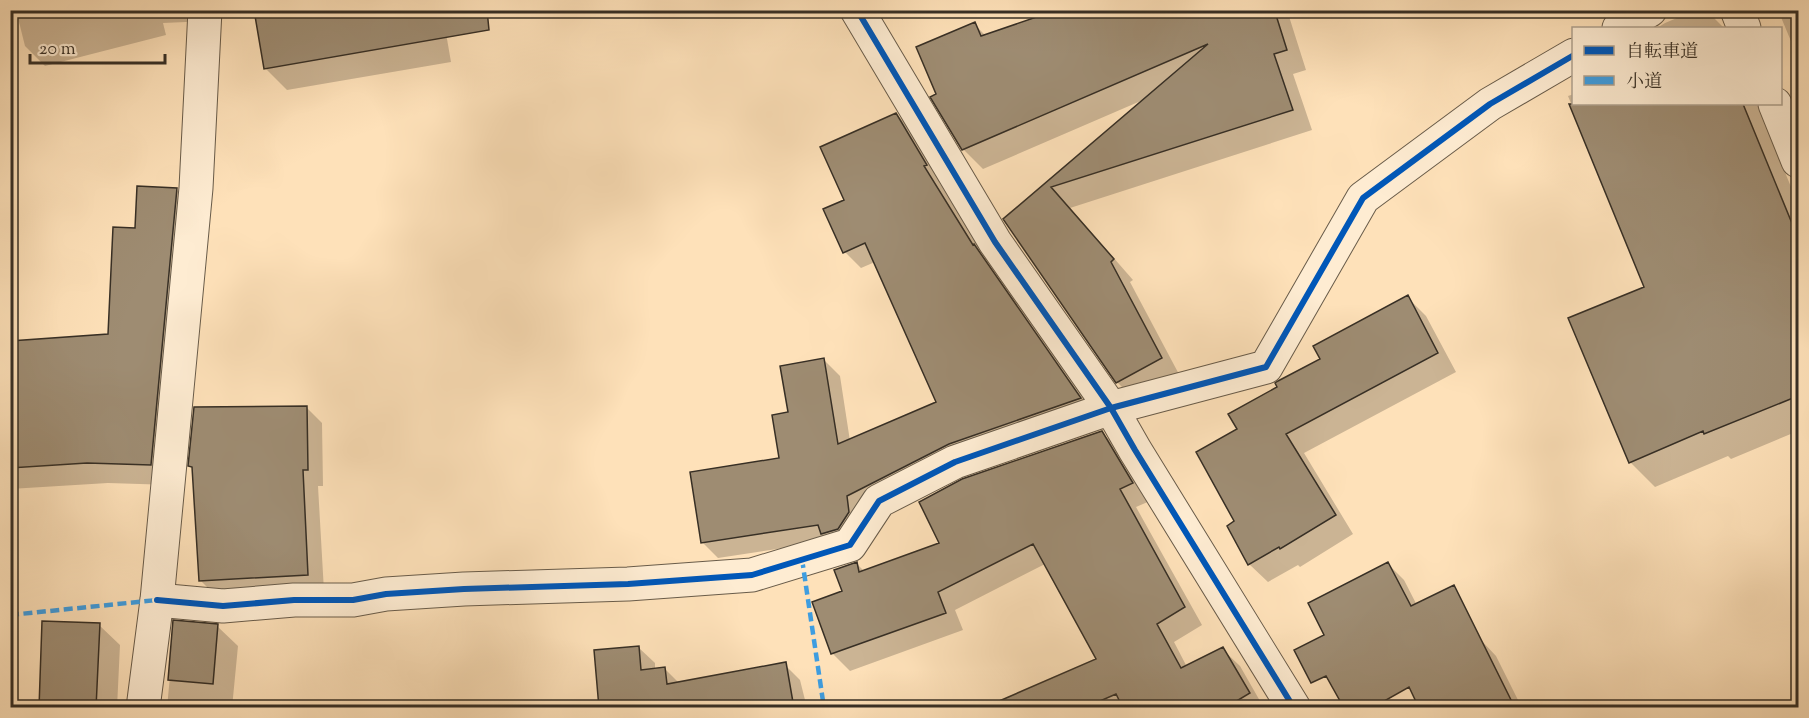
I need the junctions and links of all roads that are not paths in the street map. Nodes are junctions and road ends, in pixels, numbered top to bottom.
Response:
1 (205, 10) edge
2 (857, 10) edge
3 (1650, 10) edge
4 (1737, 10) edge
5 (1621, 27) edge
6 (1744, 27) edge
7 (1572, 56) edge
8 (1775, 105) edge
9 (1798, 161) edge
10 (1111, 408) junction
11 (157, 600) junction
12 (143, 708) edge
13 (1294, 708) edge

1 - 11 street
2 - 10 street
3 - 5 street
4 - 6 street
7 - 10 street
8 - 9 street
10 - 11 street
10 - 13 street
11 - 12 street

